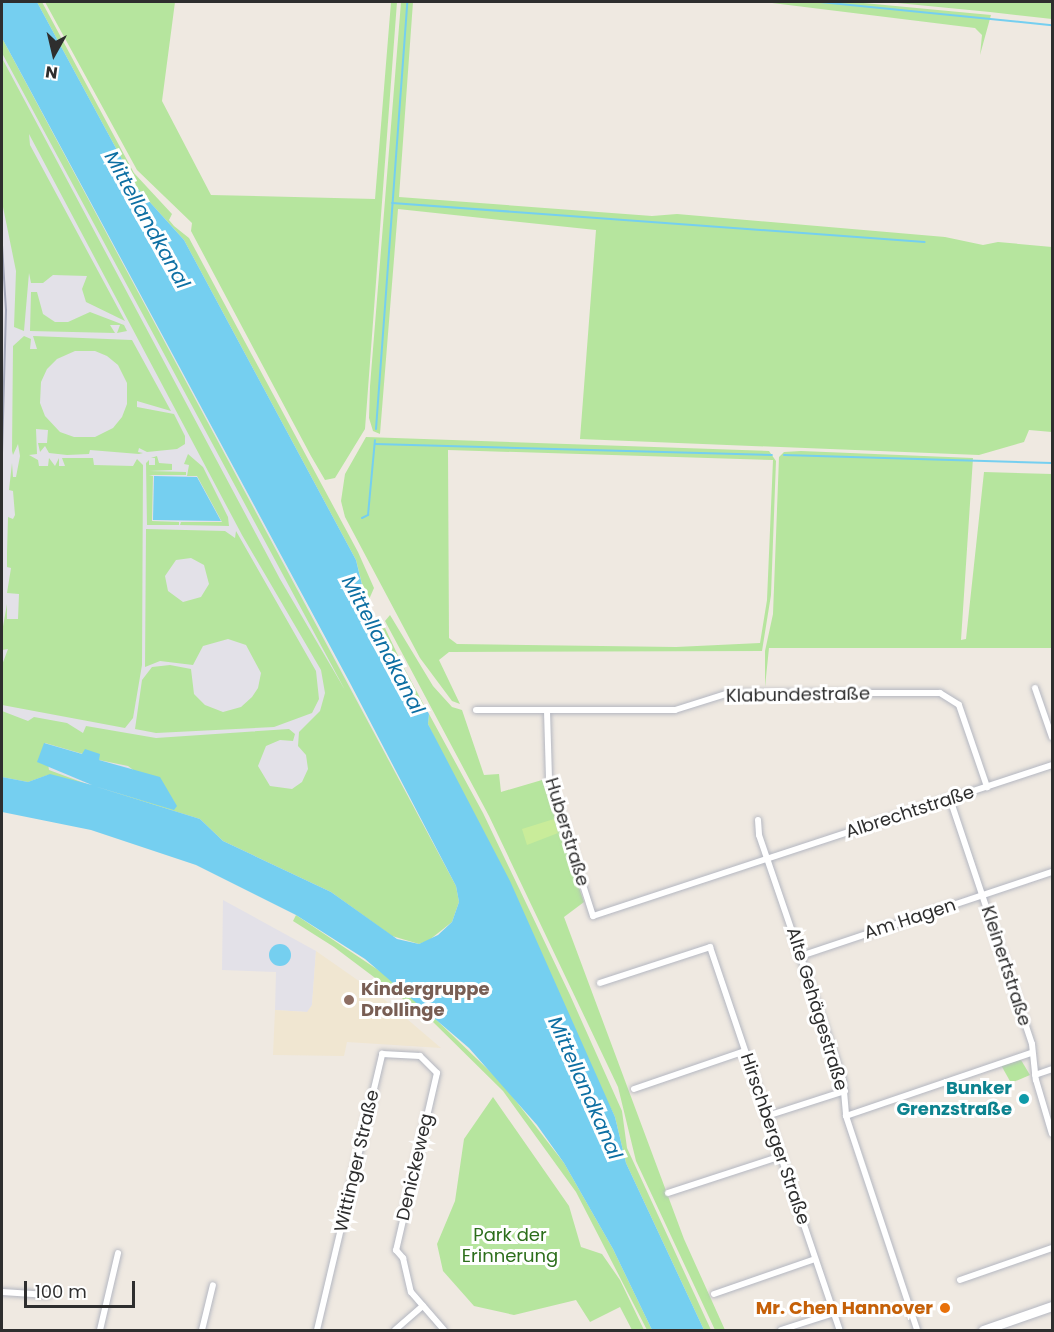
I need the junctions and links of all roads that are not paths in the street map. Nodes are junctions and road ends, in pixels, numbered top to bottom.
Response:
1 (1035, 688) dead end
2 (476, 710) dead end
3 (547, 711) junction
4 (1053, 737) edge
5 (1053, 765) edge
6 (987, 787) junction
7 (950, 799) junction
8 (758, 820) dead end
9 (768, 859) junction
10 (1053, 872) edge
11 (982, 895) junction
12 (593, 916) joint
13 (801, 956) junction
14 (600, 983) dead end
15 (745, 1051) junction
16 (1031, 1053) junction
17 (1053, 1069) edge
18 (437, 1073) joint
19 (1035, 1075) junction
20 (634, 1089) dead end
21 (845, 1091) junction
22 (767, 1116) junction
23 (846, 1116) junction
24 (1053, 1134) edge
25 (781, 1156) junction
26 (668, 1193) dead end
27 (1053, 1248) edge
28 (118, 1253) dead end
29 (816, 1259) junction
30 (960, 1280) dead end
31 (213, 1285) dead end
32 (2, 1292) edge
33 (714, 1294) dead end
34 (48, 1295) dead end
35 (423, 1306) junction
36 (1053, 1306) edge
37 (834, 1313) junction
38 (100, 1330) edge
39 (202, 1330) edge
40 (317, 1330) edge
41 (395, 1330) edge
42 (444, 1330) edge
43 (780, 1330) edge
44 (840, 1330) edge
45 (917, 1330) edge
46 (983, 1330) edge

1 - 4 street
2 - 3 street, Klabundestraße
3 - 6 street, Klabundestraße
3 - 12 street, Huberstraße
5 - 6 street, Albrechtstraße
6 - 7 street, Albrechtstraße
7 - 9 street, Albrechtstraße
7 - 11 street, Kleinertstraße
8 - 9 street
9 - 12 street, Albrechtstraße
9 - 13 street, Alte Gehägestraße
10 - 11 street, Am Hagen
11 - 13 street, Am Hagen
11 - 16 street, Kleinertstraße
13 - 21 street, Alte Gehägestraße
14 - 15 street, Hirschberger Straße
15 - 20 street
15 - 22 street, Hirschberger Straße
16 - 19 street, Kleinertstraße
16 - 23 street
17 - 19 street
18 - 35 street, Denickeweg
18 - 40 street, Wittinger Straße
19 - 24 street, Kleinertstraße
21 - 22 street
21 - 23 street, Alte Gehägestraße
22 - 25 street, Hirschberger Straße
23 - 45 street, Alte Gehägestraße
25 - 26 street
25 - 29 street, Hirschberger Straße
27 - 30 street
28 - 38 street
29 - 33 street
29 - 37 street, Hirschberger Straße
31 - 39 street
32 - 34 street
35 - 41 street
35 - 42 street, Denickeweg
36 - 46 main road
37 - 43 street
37 - 44 street, Hirschberger Straße

